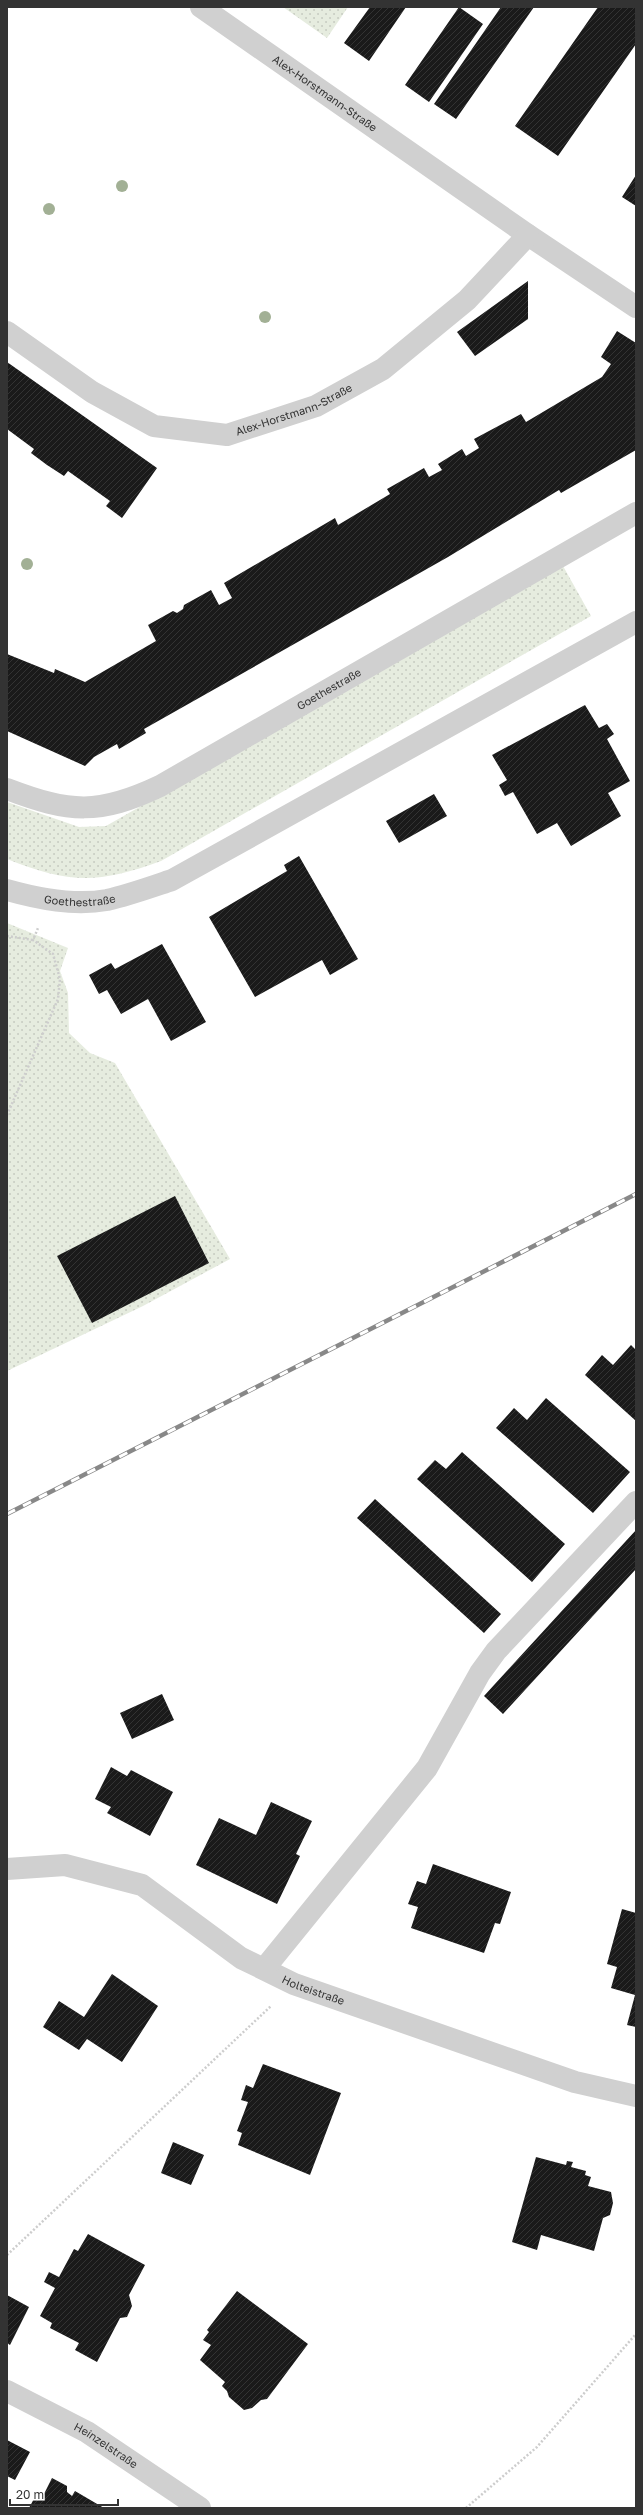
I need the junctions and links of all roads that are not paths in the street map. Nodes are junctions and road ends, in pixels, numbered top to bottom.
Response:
1 (201, 7) edge
2 (528, 235) junction
3 (636, 307) edge
4 (7, 332) edge
5 (636, 513) edge
6 (636, 622) edge
7 (7, 790) edge
8 (7, 890) edge
9 (636, 1502) edge
10 (7, 1869) edge
11 (264, 1969) junction
12 (636, 2096) edge
13 (7, 2391) edge
14 (200, 2508) edge

1 - 2 street, Alex-Horstmann-Straße
2 - 3 street, Alex-Horstmann-Straße
2 - 4 street, Alex-Horstmann-Straße
5 - 7 street, Goethestraße
6 - 8 street, Goethestraße
9 - 11 street
10 - 11 street, Holteistraße
11 - 12 street, Holteistraße
13 - 14 street, Heinzelstraße

